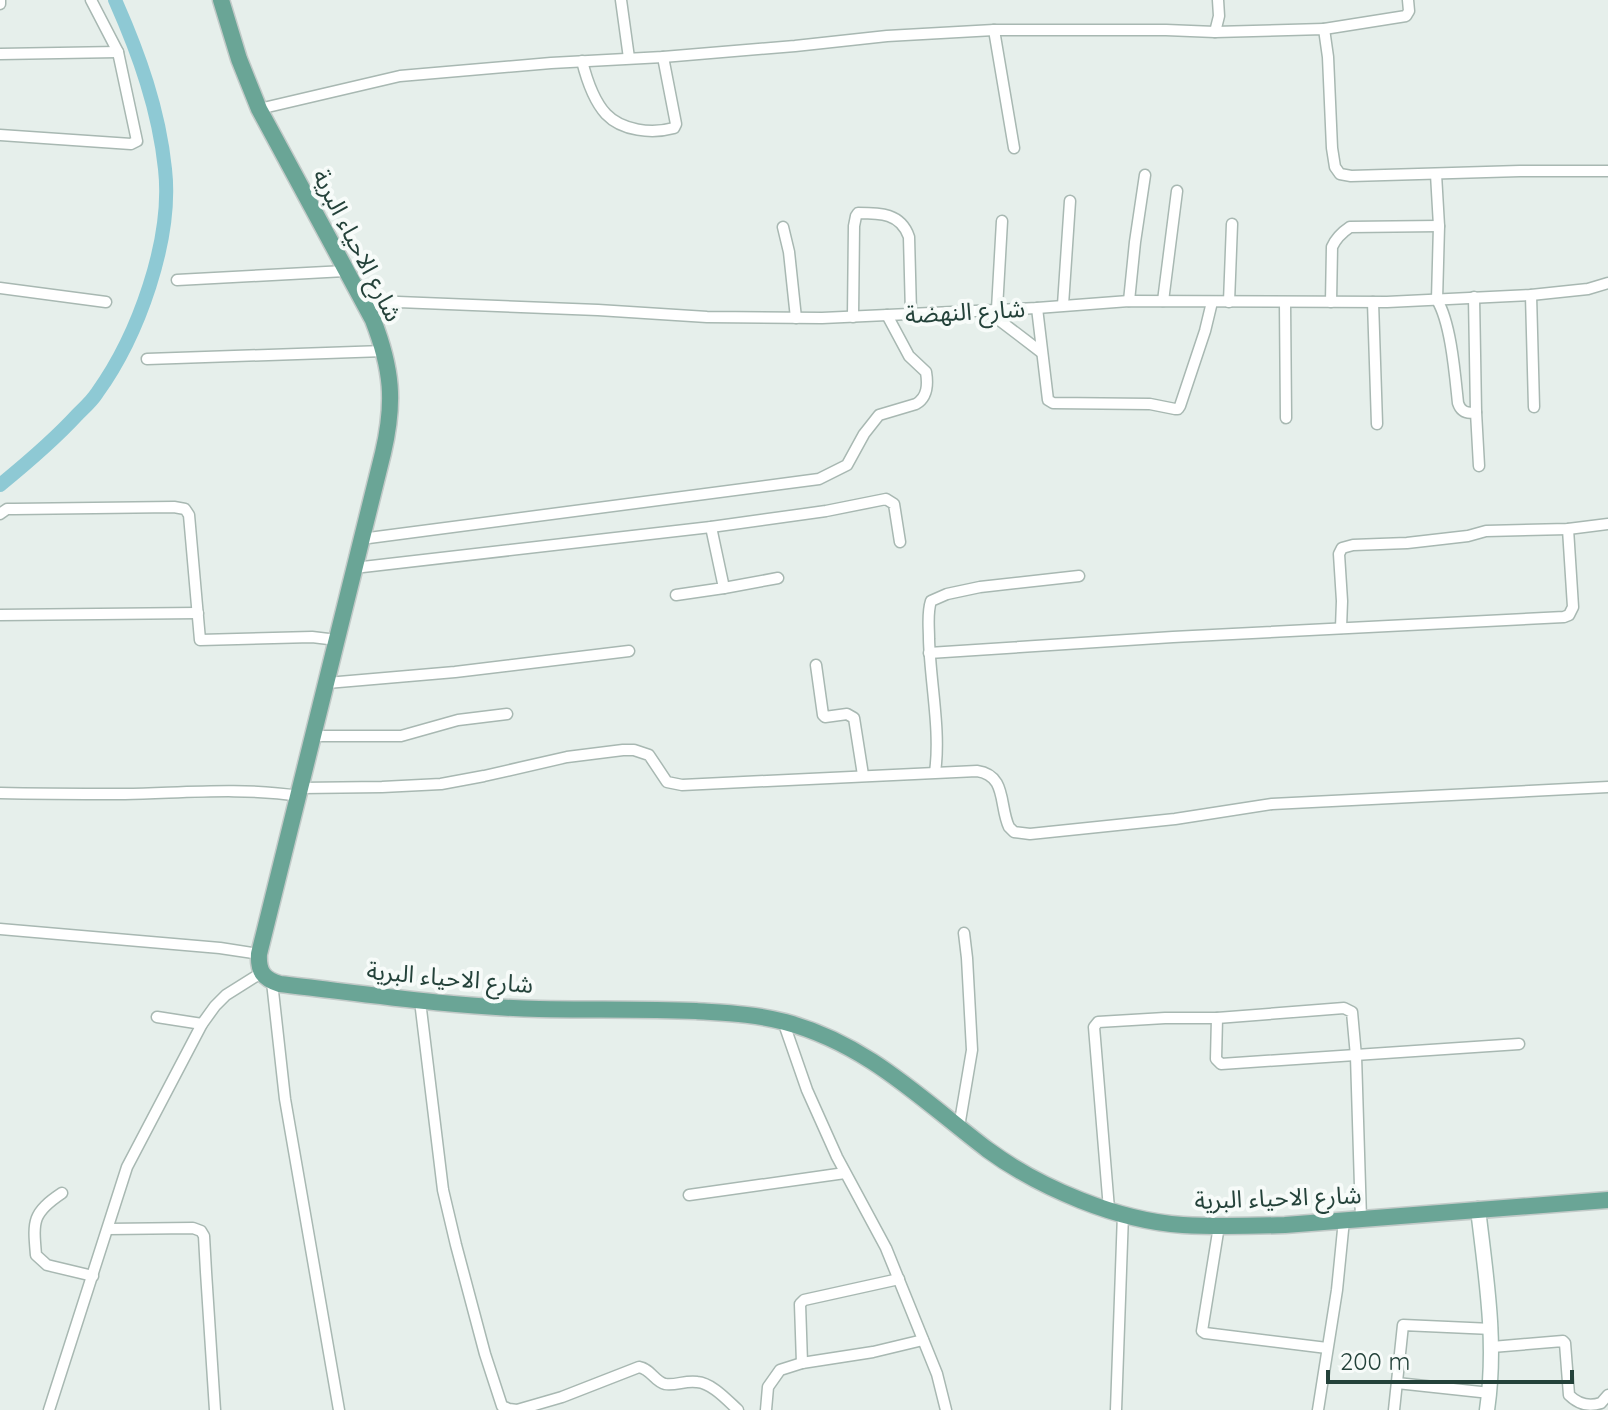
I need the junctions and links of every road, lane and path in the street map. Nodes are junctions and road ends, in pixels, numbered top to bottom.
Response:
1 (91, 0) edge
2 (221, 0) edge
3 (621, 0) edge
4 (1218, 0) edge
5 (1408, 0) edge
6 (1324, 29) junction
7 (994, 30) junction
8 (1215, 32) junction
9 (118, 52) junction
10 (0, 54) edge
11 (663, 57) junction
12 (629, 58) junction
13 (582, 61) junction
14 (259, 109) junction
15 (0, 135) edge
16 (1014, 148) dead end
17 (1608, 171) edge
18 (1436, 174) junction
19 (1145, 175) dead end
20 (1177, 191) dead end
21 (1070, 201) dead end
22 (1002, 221) dead end
23 (1232, 224) dead end
24 (1439, 226) junction
25 (783, 227) dead end
26 (345, 271) junction
27 (177, 280) dead end
28 (1608, 283) edge
29 (0, 288) edge
30 (1531, 295) junction
31 (1474, 297) junction
32 (1437, 300) junction
33 (1129, 301) junction
34 (1163, 301) junction
35 (106, 302) dead end
36 (1212, 302) junction
37 (1229, 302) junction
38 (1331, 302) junction
39 (1373, 302) junction
40 (1285, 303) junction
41 (1063, 305) junction
42 (365, 307) junction
43 (1037, 308) junction
44 (991, 310) junction
45 (911, 313) junction
46 (887, 315) junction
47 (853, 317) junction
48 (796, 318) junction
49 (384, 351) junction
50 (1041, 352) junction
51 (147, 359) dead end
52 (1534, 407) dead end
53 (1476, 412) junction
54 (1286, 418) dead end
55 (1377, 424) dead end
56 (1479, 466) dead end
57 (0, 514) edge
58 (1608, 524) edge
59 (711, 527) junction
60 (1568, 529) junction
61 (361, 539) junction
62 (900, 542) dead end
63 (354, 568) junction
64 (1079, 576) dead end
65 (778, 578) dead end
66 (724, 588) junction
67 (676, 595) dead end
68 (198, 613) junction
69 (0, 615) edge
70 (1341, 628) junction
71 (337, 640) junction
72 (629, 651) dead end
73 (929, 653) junction
74 (816, 665) dead end
75 (327, 683) junction
76 (507, 714) dead end
77 (314, 736) junction
78 (935, 772) junction
79 (863, 775) junction
80 (1608, 787) edge
81 (300, 792) junction
82 (0, 793) edge
83 (0, 929) edge
84 (964, 933) dead end
85 (259, 954) junction
86 (266, 977) junction
87 (420, 1001) junction
88 (157, 1017) dead end
89 (1217, 1018) junction
90 (783, 1021) junction
91 (202, 1024) junction
92 (1519, 1044) dead end
93 (1356, 1056) junction
94 (959, 1127) junction
95 (845, 1173) junction
96 (62, 1193) dead end
97 (689, 1195) dead end
98 (1608, 1200) edge
99 (1478, 1209) junction
100 (1116, 1211) junction
101 (1353, 1219) junction
102 (1219, 1226) junction
103 (108, 1229) junction
104 (93, 1276) junction
105 (899, 1279) junction
106 (1492, 1329) junction
107 (923, 1340) junction
108 (1492, 1347) junction
109 (1327, 1348) junction
110 (802, 1363) junction
111 (1397, 1383) junction
112 (1490, 1393) junction
113 (1608, 1395) edge
114 (49, 1410) edge
115 (215, 1410) edge
116 (339, 1410) edge
117 (738, 1410) edge
118 (766, 1410) edge
119 (946, 1410) edge
120 (1116, 1410) edge
121 (1318, 1410) edge
122 (1394, 1410) edge
123 (1487, 1410) edge

1 - 9 street
2 - 14 main road, شارع الاحياء البرية
3 - 12 street
4 - 8 street
5 - 6 street
6 - 8 street
6 - 18 street
7 - 8 street
7 - 11 street
7 - 16 street
9 - 10 street
9 - 15 street
11 - 12 street
11 - 13 street
12 - 13 street
13 - 14 street
14 - 26 main road, شارع الاحياء البرية
17 - 18 street
18 - 24 street
19 - 33 street
20 - 34 street
21 - 41 street
22 - 44 street
23 - 37 street
24 - 32 street
24 - 38 street
25 - 48 street
26 - 27 street
26 - 42 main road, شارع الاحياء البرية
28 - 30 street, شارع النهضة
29 - 35 street
30 - 31 street, شارع النهضة
30 - 52 street
31 - 32 street, شارع النهضة
31 - 53 street
32 - 39 street, شارع النهضة
32 - 53 street
33 - 34 street, شارع النهضة
33 - 41 street, شارع النهضة
34 - 36 street, شارع النهضة
36 - 37 street, شارع النهضة
36 - 50 street
37 - 40 street, شارع النهضة
38 - 39 street, شارع النهضة
38 - 40 street, شارع النهضة
39 - 55 street
40 - 54 street
41 - 43 street, شارع النهضة
42 - 48 street, شارع النهضة
42 - 49 main road, شارع الاحياء البرية
43 - 44 street, شارع النهضة
43 - 50 street
44 - 45 street, شارع النهضة
44 - 50 street
45 - 46 street, شارع النهضة
45 - 47 street
46 - 47 street, شارع النهضة
46 - 61 street
47 - 48 street, شارع النهضة
49 - 51 street
49 - 61 main road, شارع الاحياء البرية
53 - 56 street
57 - 68 street
58 - 60 street
59 - 62 street
59 - 63 street
59 - 66 street
60 - 70 street
60 - 70 street
61 - 63 main road, شارع الاحياء البرية
63 - 71 main road, شارع الاحياء البرية
64 - 73 street
65 - 66 street
66 - 67 street
68 - 69 street
68 - 71 street
70 - 73 street
71 - 75 main road, شارع الاحياء البرية
72 - 75 street
73 - 78 street
74 - 79 street
75 - 77 main road, شارع الاحياء البرية
76 - 77 street
77 - 81 main road, شارع الاحياء البرية
78 - 79 street
78 - 80 street
79 - 81 street
81 - 82 street
81 - 85 main road, شارع الاحياء البرية
83 - 85 street
84 - 94 street
85 - 86 main road, شارع الاحياء البرية
86 - 87 main road, شارع الاحياء البرية
86 - 91 street
86 - 116 street
87 - 90 main road, شارع الاحياء البرية
87 - 117 street
88 - 91 street
89 - 93 street
89 - 93 street
89 - 100 street
90 - 94 main road, شارع الاحياء البرية
90 - 95 street
91 - 103 street
92 - 93 street
93 - 101 street
94 - 100 main road, شارع الاحياء البرية
95 - 97 street
95 - 105 street
96 - 104 street
98 - 99 main road, شارع الاحياء البرية
99 - 101 main road, شارع الاحياء البرية
99 - 106 main road
100 - 102 main road, شارع الاحياء البرية
100 - 120 street
101 - 102 main road, شارع الاحياء البرية
101 - 109 street
102 - 109 street
103 - 104 street
103 - 115 street
104 - 114 street
105 - 107 street
105 - 110 street
106 - 108 main road
106 - 111 street
107 - 110 street
107 - 119 street
108 - 112 main road
108 - 113 street
109 - 121 street
110 - 118 street
111 - 112 street
111 - 122 street
112 - 123 main road

